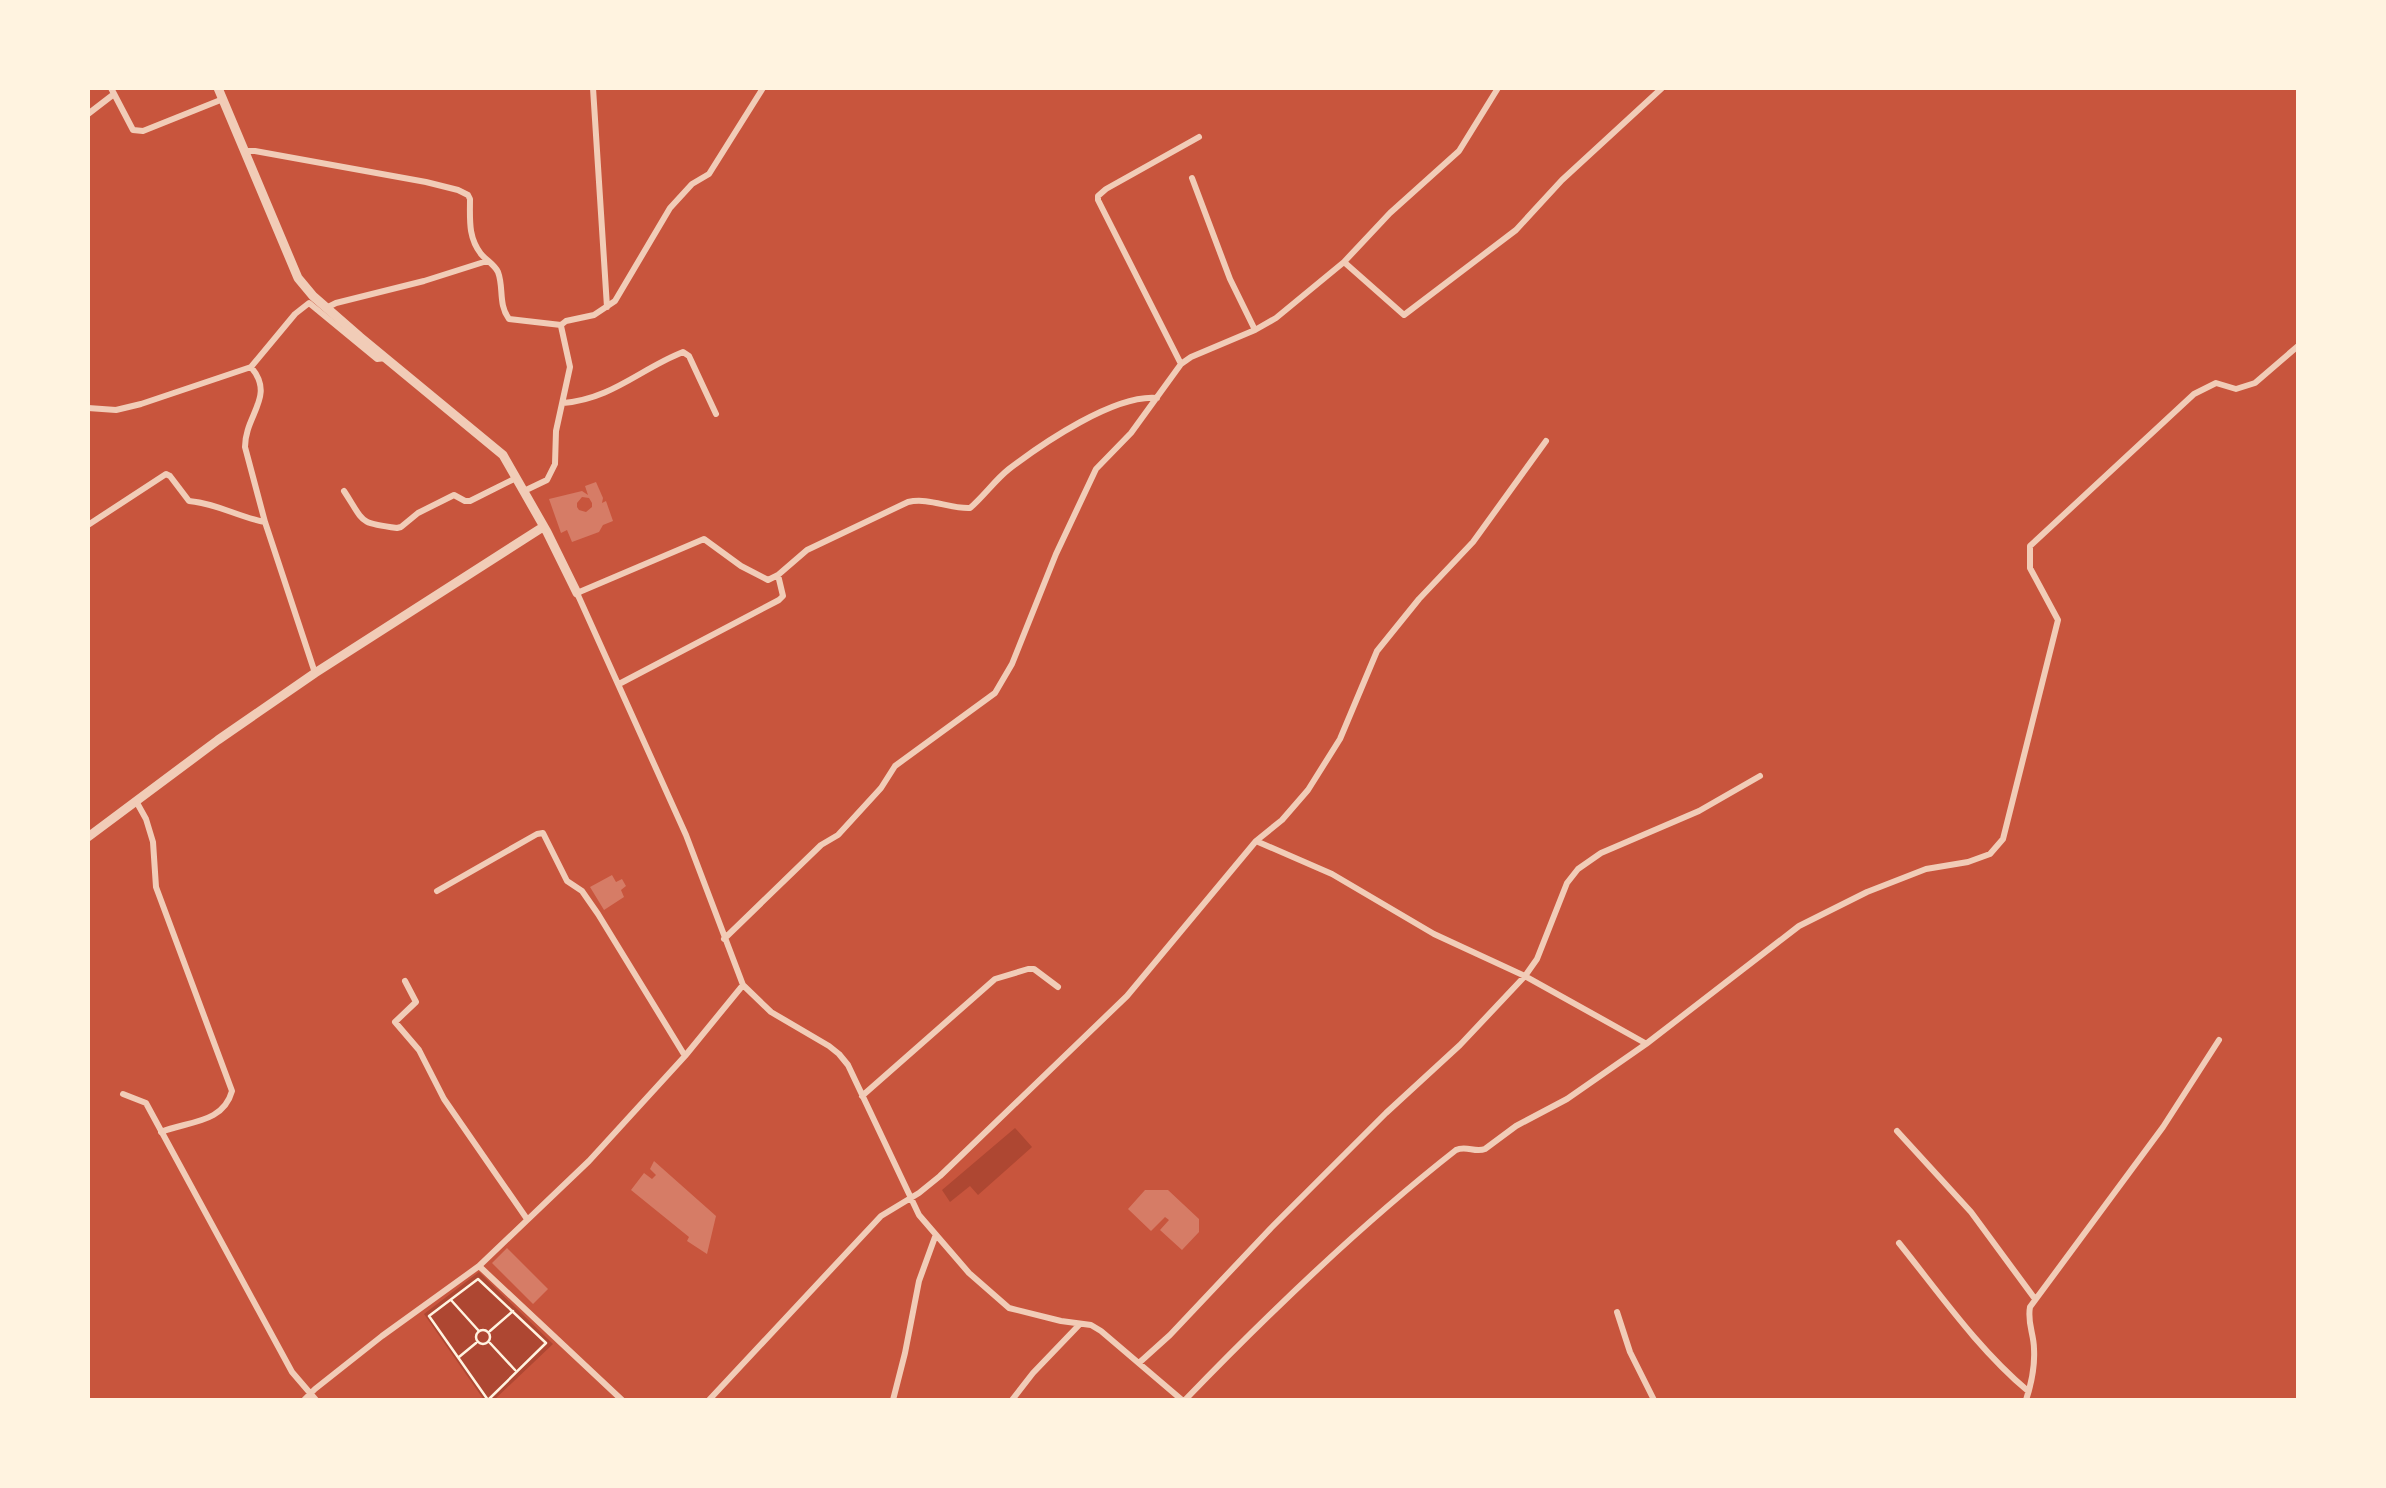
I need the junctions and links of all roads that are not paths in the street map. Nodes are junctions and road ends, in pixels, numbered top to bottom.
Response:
1 (218, 88) edge
2 (592, 88) edge
3 (763, 88) edge
4 (1498, 88) edge
5 (1662, 88) edge
6 (113, 90) edge
7 (222, 99) junction
8 (88, 114) edge
9 (1199, 137) dead end
10 (244, 151) junction
11 (1192, 178) dead end
12 (487, 261) junction
13 (1344, 262) junction
14 (326, 308) junction
15 (607, 308) junction
16 (561, 325) junction
17 (1255, 330) junction
18 (2298, 346) edge
19 (388, 358) junction
20 (1180, 364) junction
21 (251, 367) junction
22 (1157, 398) junction
23 (563, 403) junction
24 (88, 408) edge
25 (716, 414) dead end
26 (1546, 442) dead end
27 (516, 478) junction
28 (344, 491) dead end
29 (524, 491) junction
30 (265, 522) junction
31 (88, 525) edge
32 (543, 527) junction
33 (778, 575) junction
34 (577, 592) junction
35 (315, 673) junction
36 (619, 684) junction
37 (1760, 776) dead end
38 (136, 800) junction
39 (88, 836) edge
40 (1256, 841) junction
41 (437, 891) dead end
42 (724, 939) junction
43 (1525, 976) junction
44 (405, 981) dead end
45 (743, 985) junction
46 (1058, 987) dead end
47 (2220, 1040) dead end
48 (1646, 1044) junction
49 (684, 1056) junction
50 (123, 1094) dead end
51 (862, 1096) junction
52 (161, 1132) junction
53 (1896, 1132) dead end
54 (910, 1198) junction
55 (527, 1219) junction
56 (936, 1236) junction
57 (1899, 1242) dead end
58 (478, 1266) junction
59 (2035, 1299) junction
60 (1617, 1312) dead end
61 (1080, 1324) junction
62 (1140, 1362) junction
63 (2028, 1396) edge
64 (310, 1398) edge
65 (622, 1400) edge
66 (709, 1400) edge
67 (893, 1400) edge
68 (1012, 1400) edge
69 (1183, 1400) edge
70 (1654, 1400) edge

1 - 7 street
2 - 15 street
3 - 15 street
4 - 13 street
5 - 13 street
6 - 7 street
6 - 8 street
7 - 10 street
9 - 20 street
10 - 12 street
10 - 14 street
11 - 17 street
12 - 14 street
12 - 16 street
13 - 17 street
14 - 19 street
15 - 16 street
16 - 23 street
17 - 20 street
18 - 48 street
19 - 21 street
19 - 27 street
20 - 22 street
21 - 24 street
21 - 30 street
22 - 33 street
22 - 42 street
23 - 25 street
23 - 29 street
26 - 40 street
27 - 28 street
27 - 29 street
29 - 32 street
30 - 31 street
30 - 35 street
32 - 34 street
32 - 35 street
33 - 34 street
33 - 36 street
34 - 36 street
35 - 38 street
36 - 42 street
37 - 43 street
38 - 39 street
38 - 52 street
40 - 43 street
40 - 54 street
41 - 49 street
42 - 45 street
43 - 48 street
43 - 62 street
44 - 55 street
45 - 49 street
45 - 51 street
46 - 51 street
47 - 59 street
48 - 69 street
49 - 55 street
50 - 52 street
51 - 54 street
52 - 64 street
53 - 59 street
54 - 56 street
54 - 66 street
55 - 58 street
56 - 61 street
56 - 67 street
57 - 63 street
58 - 64 street
58 - 65 street
59 - 63 street
60 - 70 street
61 - 62 street
61 - 68 street
62 - 69 street

